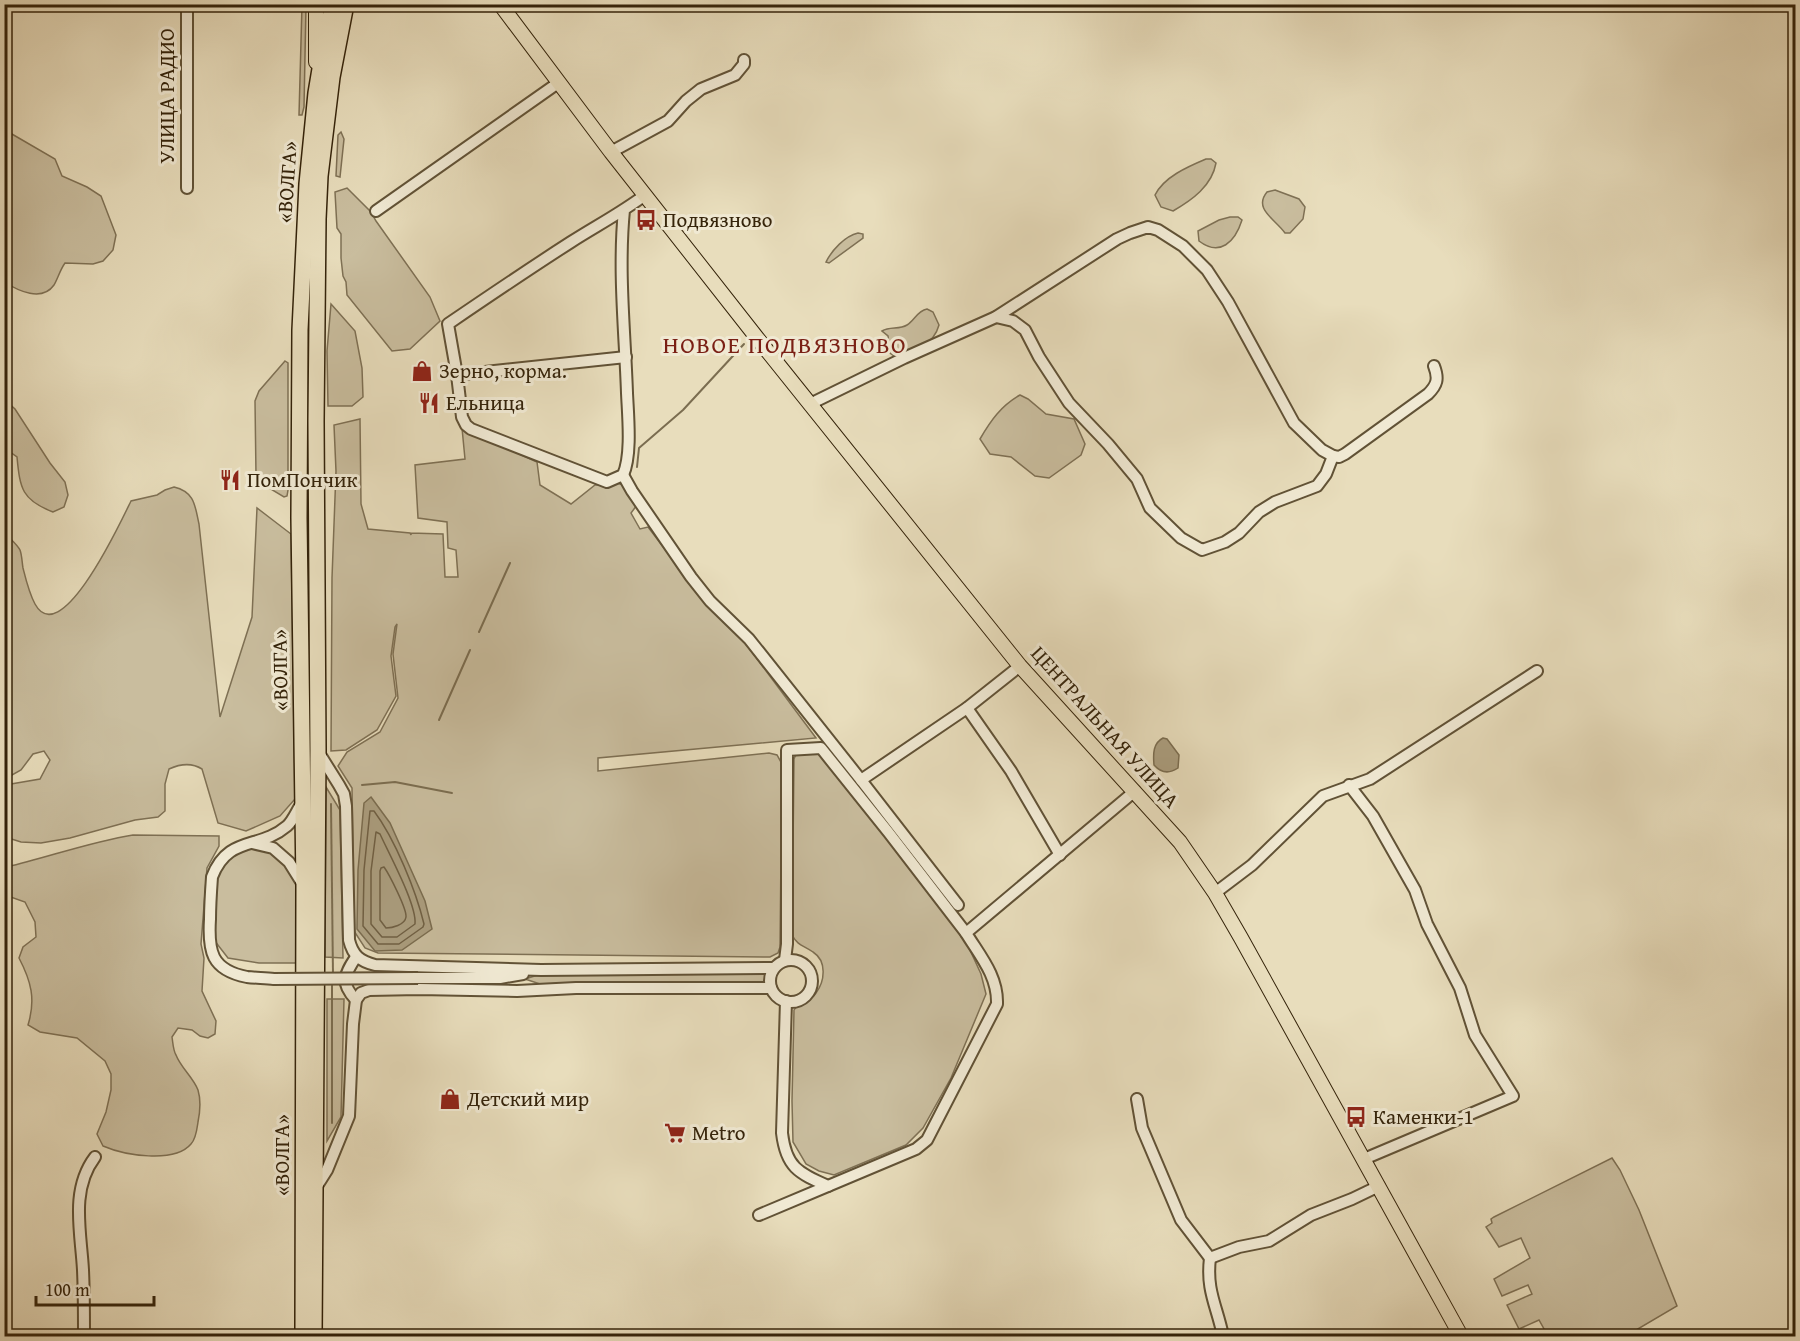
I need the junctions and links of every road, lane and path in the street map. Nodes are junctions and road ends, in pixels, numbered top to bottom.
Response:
1 (187, 4) edge
2 (316, 4) edge
3 (333, 4) edge
4 (346, 4) edge
5 (500, 4) edge
6 (744, 60) dead end
7 (558, 83) junction
8 (316, 93) junction
9 (611, 152) junction
10 (187, 188) dead end
11 (645, 195) junction
12 (624, 210) junction
13 (376, 211) dead end
14 (996, 317) junction
15 (626, 357) junction
16 (1434, 366) dead end
17 (458, 375) junction
18 (810, 404) junction
19 (1333, 456) junction
20 (623, 475) junction
21 (1020, 666) junction
22 (1537, 671) dead end
23 (967, 708) junction
24 (318, 750) junction
25 (861, 780) junction
26 (1349, 785) junction
27 (1135, 791) junction
28 (302, 802) junction
29 (249, 843) junction
30 (1060, 855) junction
31 (304, 886) junction
32 (1215, 893) junction
33 (958, 905) dead end
34 (966, 933) junction
35 (356, 957) junction
36 (785, 960) junction
37 (773, 968) junction
38 (541, 970) junction
39 (500, 978) junction
40 (771, 988) junction
41 (541, 989) junction
42 (356, 1000) junction
43 (786, 1001) junction
44 (1137, 1099) dead end
45 (95, 1157) dead end
46 (1364, 1159) junction
47 (828, 1186) junction
48 (1379, 1186) junction
49 (314, 1189) junction
50 (759, 1215) dead end
51 (1210, 1258) junction
52 (84, 1336) edge
53 (303, 1336) edge
54 (314, 1336) edge
55 (1223, 1336) edge
56 (1461, 1336) edge

1 - 10 street, УЛИЦА РАДИО
2 - 8 main road
3 - 8 highway, «ВОЛГА»
4 - 24 highway, «ВОЛГА»
5 - 7 main road, ЦЕНТРАЛЬНАЯ УЛИЦА
6 - 9 street
7 - 9 main road, ЦЕНТРАЛЬНАЯ УЛИЦА
7 - 13 street
8 - 28 highway, «ВОЛГА»
9 - 11 main road, ЦЕНТРАЛЬНАЯ УЛИЦА
11 - 12 street
11 - 18 main road, ЦЕНТРАЛЬНАЯ УЛИЦА
12 - 15 street
12 - 17 street
14 - 18 street
14 - 19 street
14 - 19 street
15 - 17 street
15 - 20 street
16 - 19 street
17 - 20 street
18 - 21 main road, ЦЕНТРАЛЬНАЯ УЛИЦА
20 - 25 street
21 - 23 street
21 - 27 main road, ЦЕНТРАЛЬНАЯ УЛИЦА
22 - 26 street
23 - 25 street
23 - 30 street
24 - 35 street
24 - 49 highway, «ВОЛГА»
25 - 33 street
26 - 32 street
26 - 46 street
27 - 30 street
27 - 32 main road, ЦЕНТРАЛЬНАЯ УЛИЦА
28 - 29 street
28 - 31 highway, «ВОЛГА»
29 - 31 street
29 - 39 street, bridge
30 - 34 street
31 - 53 highway, «ВОЛГА»
32 - 46 main road, ЦЕНТРАЛЬНАЯ УЛИЦА
34 - 36 street
34 - 47 street
35 - 38 street
35 - 42 street
36 - 37 street
36 - 43 street
37 - 38 street
37 - 40 street
38 - 39 street
39 - 41 street
40 - 41 street
40 - 43 street
41 - 42 street
42 - 49 street
43 - 47 street
44 - 51 street
45 - 52 street
46 - 48 main road, ЦЕНТРАЛЬНАЯ УЛИЦА
47 - 50 street
48 - 51 street
48 - 56 main road, ЦЕНТРАЛЬНАЯ УЛИЦА
49 - 54 highway, «ВОЛГА»
51 - 55 street

